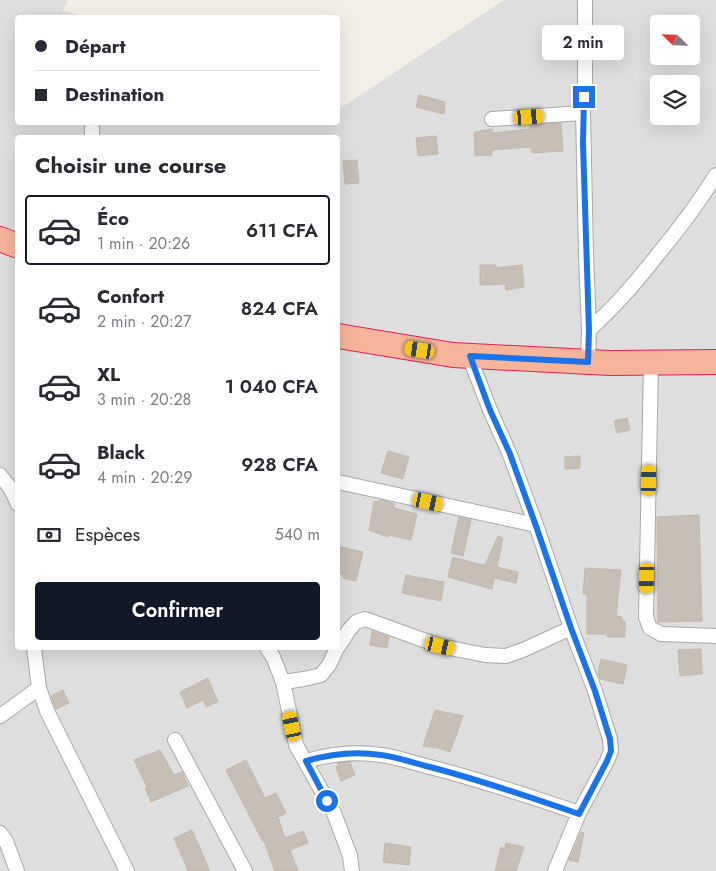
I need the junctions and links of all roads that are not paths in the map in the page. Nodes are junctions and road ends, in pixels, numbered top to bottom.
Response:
1 (585, 0) edge
2 (583, 113) junction
3 (492, 119) dead end
4 (716, 175) edge
5 (0, 239) edge
6 (15, 245) edge
7 (589, 330) junction
8 (340, 336) edge
9 (470, 356) junction
10 (588, 362) junction
11 (716, 362) edge
12 (652, 363) junction
13 (0, 475) edge
14 (340, 482) edge
15 (15, 498) edge
16 (536, 526) junction
17 (571, 628) junction
18 (716, 636) edge
19 (340, 643) edge
20 (34, 650) edge
21 (268, 650) edge
22 (336, 650) edge
23 (283, 682) junction
24 (39, 688) junction
25 (0, 716) edge
26 (175, 740) dead end
27 (306, 761) junction
28 (579, 814) junction
29 (0, 833) edge
30 (17, 871) edge
31 (127, 871) edge
32 (245, 871) edge
33 (352, 871) edge
34 (555, 871) edge

1 - 2 street
2 - 3 street
2 - 7 street
4 - 7 street
5 - 6 highway
7 - 10 street
8 - 9 highway
9 - 10 highway
9 - 16 street
10 - 12 highway
11 - 12 highway
12 - 18 street
13 - 15 street
14 - 16 street
16 - 17 street
17 - 19 street
17 - 28 street
20 - 24 street
21 - 23 street
22 - 23 street
23 - 27 street
24 - 25 street
24 - 31 street
26 - 32 street
27 - 28 street
27 - 33 street
28 - 34 street
29 - 30 street

